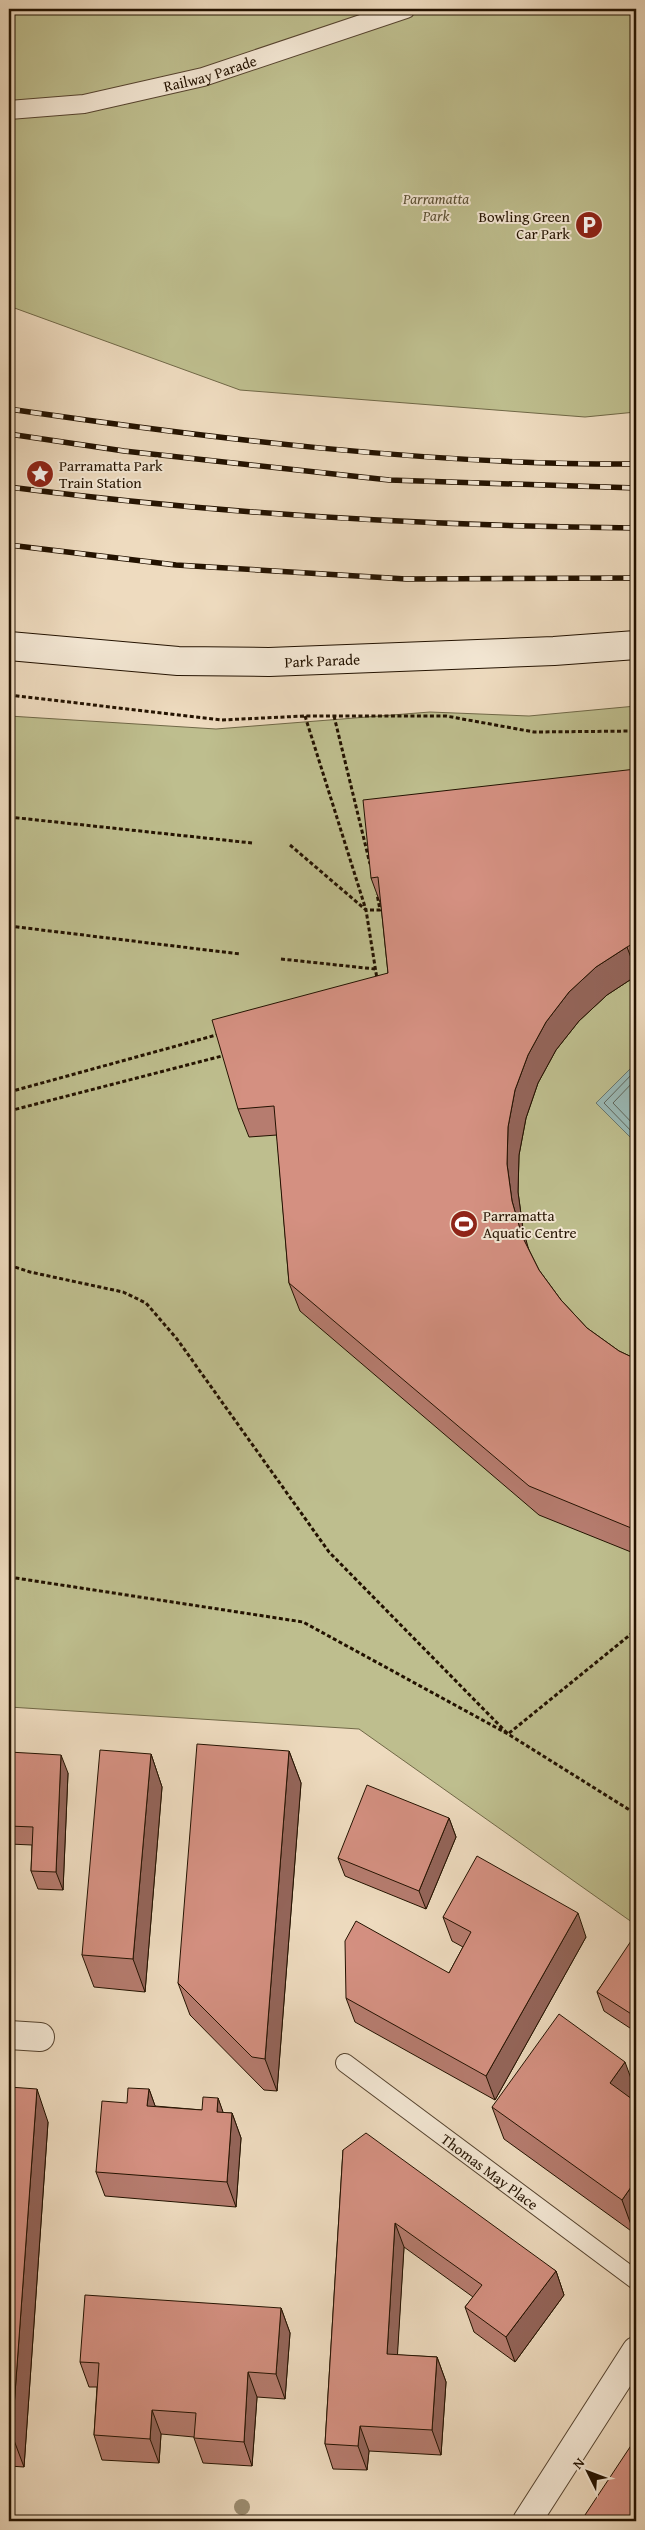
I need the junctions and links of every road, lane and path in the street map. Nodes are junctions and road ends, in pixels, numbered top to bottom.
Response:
1 (406, 9) edge
2 (9, 110) edge
3 (636, 645) edge
4 (9, 646) edge
5 (9, 695) edge
6 (305, 716) junction
7 (334, 716) junction
8 (636, 731) edge
9 (9, 817) edge
10 (252, 843) dead end
11 (290, 845) dead end
12 (372, 871) edge
13 (376, 889) edge
14 (366, 910) junction
15 (9, 926) edge
16 (240, 954) dead end
17 (280, 959) dead end
18 (375, 969) junction
19 (377, 984) edge
20 (227, 1032) edge
21 (228, 1055) edge
22 (9, 1092) edge
23 (9, 1111) edge
24 (9, 1265) edge
25 (9, 1577) edge
26 (636, 1630) edge
27 (508, 1734) junction
28 (636, 1814) edge
29 (9, 2035) edge
30 (40, 2037) dead end
31 (345, 2063) dead end
32 (636, 2280) edge
33 (636, 2351) edge
34 (527, 2521) edge

1 - 2 lane, Railway Parade
3 - 4 street, Park Parade
5 - 6 path
6 - 7 path
6 - 14 path
7 - 8 path
7 - 12 path
9 - 10 path
11 - 14 path
13 - 14 path
14 - 18 path
15 - 16 path
17 - 18 path
18 - 19 path
20 - 22 path
21 - 23 path
24 - 27 path
25 - 27 path
26 - 27 path
27 - 28 path
29 - 30 street
31 - 32 lane, Thomas May Place
33 - 34 street

